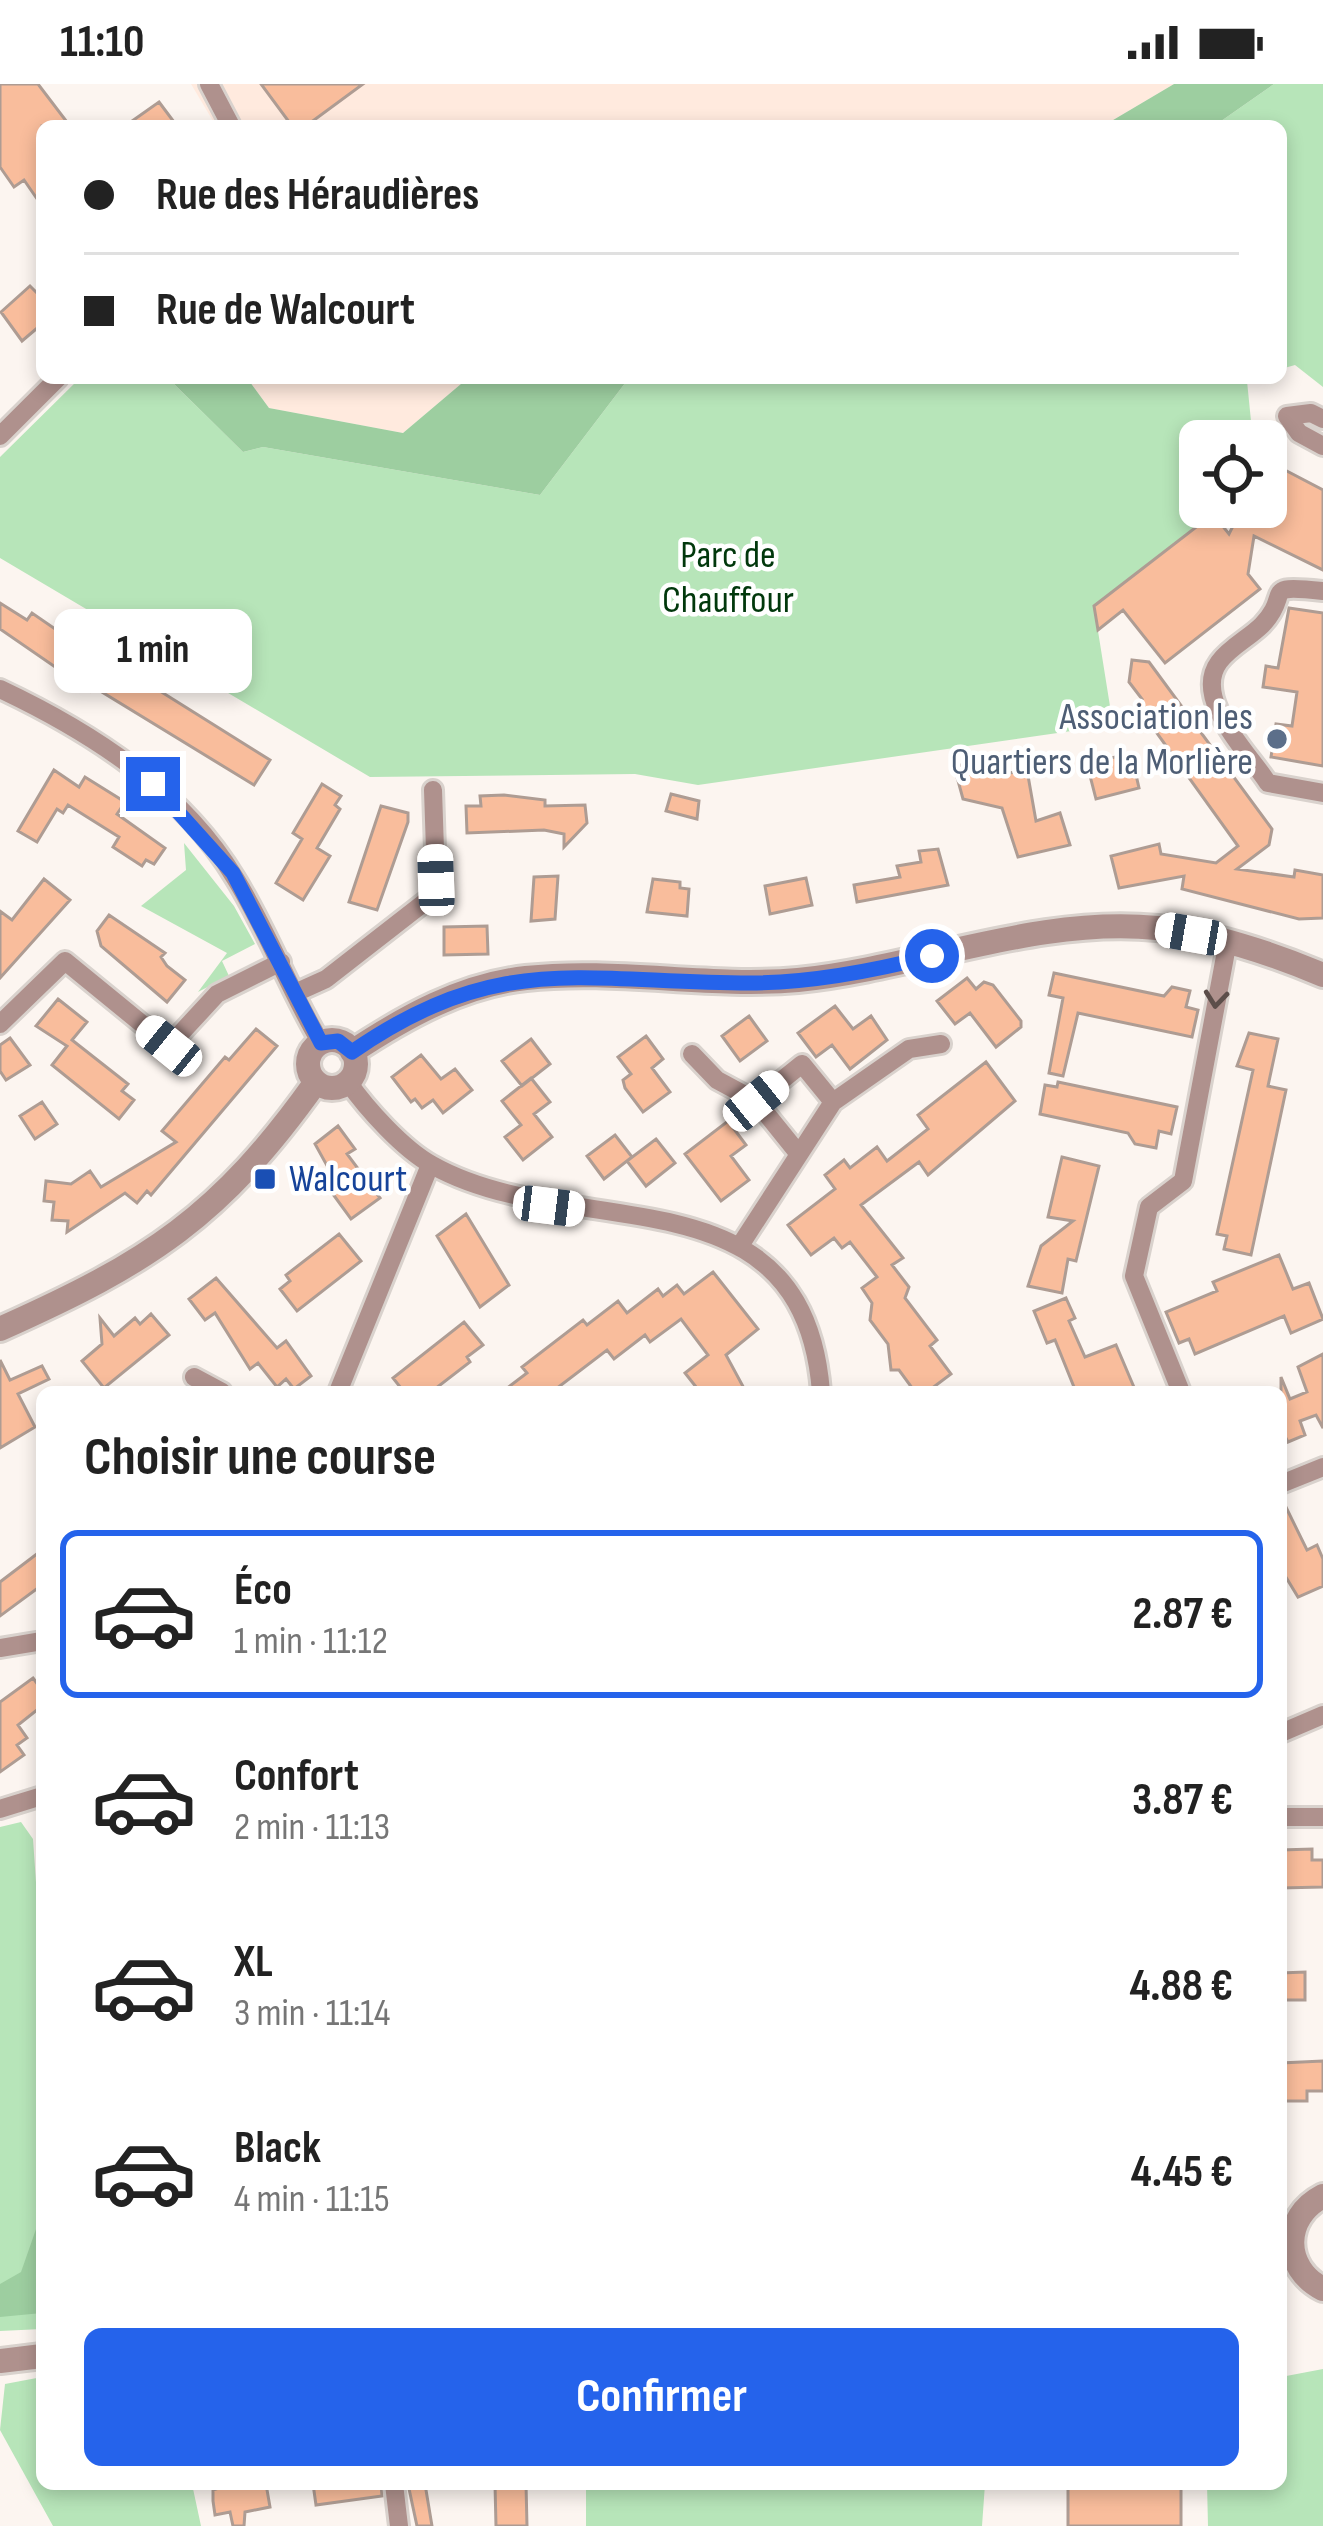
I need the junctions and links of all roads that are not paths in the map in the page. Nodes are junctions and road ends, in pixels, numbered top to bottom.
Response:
1 (209, 84) edge
2 (228, 120) edge
3 (52, 384) edge
4 (1323, 419) edge
5 (0, 436) edge
6 (1323, 446) edge
7 (1323, 591) edge
8 (0, 689) edge
9 (433, 790) dead end
10 (1323, 793) edge
11 (1227, 946) junction
12 (281, 962) junction
13 (1323, 975) edge
14 (295, 993) junction
15 (0, 1024) edge
16 (321, 1043) junction
17 (941, 1044) dead end
18 (352, 1052) junction
19 (692, 1054) dead end
20 (316, 1082) junction
21 (348, 1082) junction
22 (756, 1101) junction
23 (833, 1102) junction
24 (798, 1153) junction
25 (430, 1165) junction
26 (741, 1244) junction
27 (0, 1329) edge
28 (194, 1377) dead end
29 (211, 1386) edge
30 (340, 1386) edge
31 (820, 1386) edge
32 (1179, 1386) edge
33 (1323, 1467) edge
34 (1287, 1482) edge
35 (36, 1642) edge
36 (0, 1648) edge
37 (1323, 1715) edge
38 (1287, 1730) edge
39 (36, 1798) edge
40 (0, 1809) edge
41 (1287, 1817) edge
42 (1323, 1817) edge
43 (1323, 2196) edge
44 (1287, 2246) edge
45 (1287, 2250) edge
46 (1323, 2289) edge
47 (36, 2357) edge
48 (0, 2361) edge
49 (395, 2490) edge
50 (399, 2526) edge

1 - 2 street
3 - 5 street
4 - 6 street
7 - 10 street
8 - 12 street
9 - 14 street
11 - 13 street
11 - 18 street
11 -> 32 street
12 - 14 street
12 - 15 street
14 - 16 street
16 - 18 street
16 - 20 street
17 - 23 street
18 - 21 street
19 - 22 street
20 - 21 street
20 - 27 street
21 - 25 street
22 - 23 street
22 - 24 street
23 - 24 street
24 - 26 street
25 - 26 street
25 - 30 street
26 - 31 street
28 - 29 street
33 - 34 street
35 - 36 street
37 - 38 street
39 - 40 street
41 - 42 street
43 - 44 street
45 - 46 street
47 - 48 street
49 - 50 street

